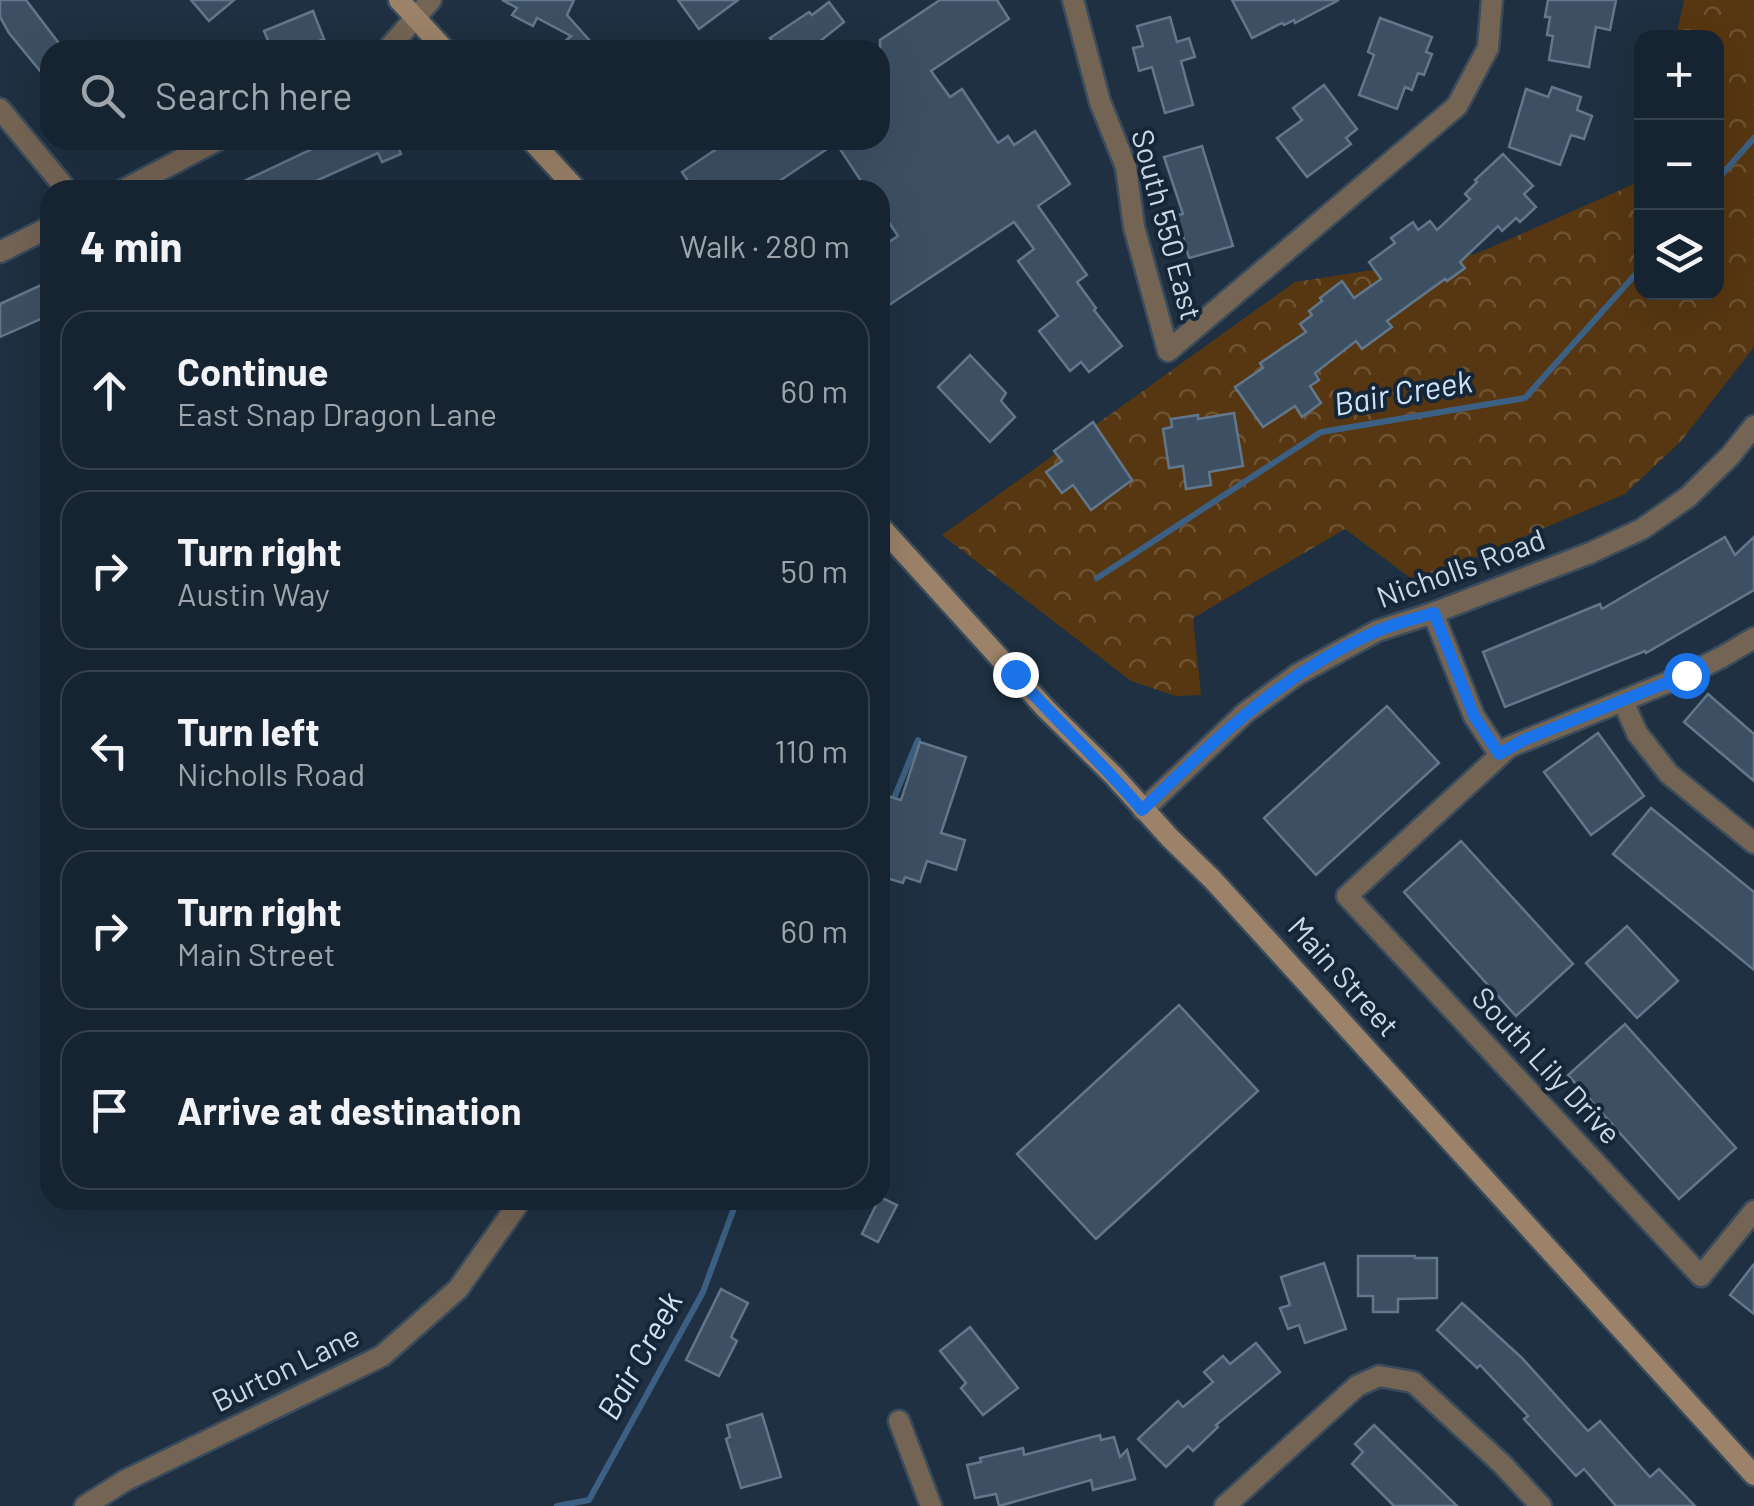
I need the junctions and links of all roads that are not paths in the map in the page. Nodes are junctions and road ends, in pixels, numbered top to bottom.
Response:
1 (399, 0) edge
2 (431, 0) edge
3 (1073, 0) edge
4 (1492, 0) edge
5 (415, 18) junction
6 (396, 40) edge
7 (436, 40) edge
8 (0, 108) edge
9 (199, 150) edge
10 (540, 150) edge
11 (59, 180) edge
12 (142, 180) edge
13 (567, 180) edge
14 (40, 232) edge
15 (0, 252) edge
16 (1754, 426) edge
17 (890, 537) edge
18 (1434, 613) junction
19 (1754, 638) edge
20 (1623, 702) junction
21 (1499, 754) junction
22 (1142, 810) junction
23 (1754, 843) edge
24 (514, 1210) edge
25 (1754, 1211) edge
26 (899, 1422) dead end
27 (1754, 1475) edge
28 (85, 1506) edge
29 (931, 1506) edge
30 (1225, 1506) edge
31 (1541, 1506) edge

1 - 5 main road
2 - 5 street
3 - 4 street, South 550 East
5 - 6 street
5 - 7 main road
8 - 11 street
9 - 12 street
10 - 13 main road
14 - 15 street
16 - 18 street, Nicholls Road
17 - 22 main road, Main Street
18 - 21 street
18 - 22 street, Nicholls Road
19 - 20 street
20 - 21 street
20 - 23 street
21 - 25 street, South Lily Drive
22 - 27 main road, Main Street
24 - 28 street, Burton Lane
26 - 29 street
30 - 31 street

